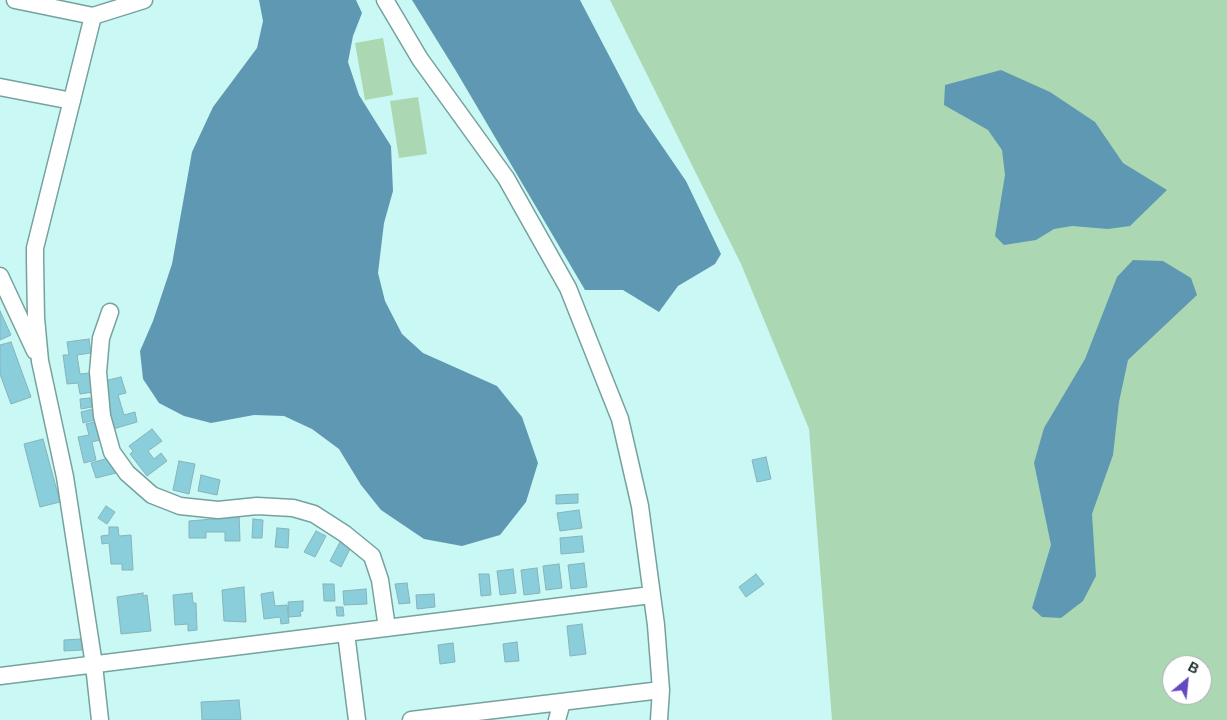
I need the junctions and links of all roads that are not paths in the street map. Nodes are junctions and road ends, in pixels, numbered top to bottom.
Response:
1 (15, 0) edge
2 (144, 0) edge
3 (386, 0) edge
4 (93, 16) junction
5 (0, 87) edge
6 (72, 100) junction
7 (0, 276) edge
8 (110, 312) dead end
9 (40, 361) junction
10 (651, 595) junction
11 (387, 628) junction
12 (346, 633) junction
13 (94, 665) junction
14 (0, 676) edge
15 (661, 690) junction
16 (562, 702) junction
17 (100, 720) edge
18 (357, 720) edge
19 (411, 720) edge
20 (557, 720) edge
21 (659, 720) edge

1 - 4 street
2 - 4 street
3 - 10 street
4 - 6 street
5 - 6 street
6 - 9 street
7 - 9 street
8 - 11 street
9 - 13 street
10 - 11 street
10 - 15 street
11 - 12 street
12 - 13 street
12 - 18 street
13 - 14 street
13 - 17 street
15 - 16 street
15 - 21 street
16 - 19 street
16 - 20 street

